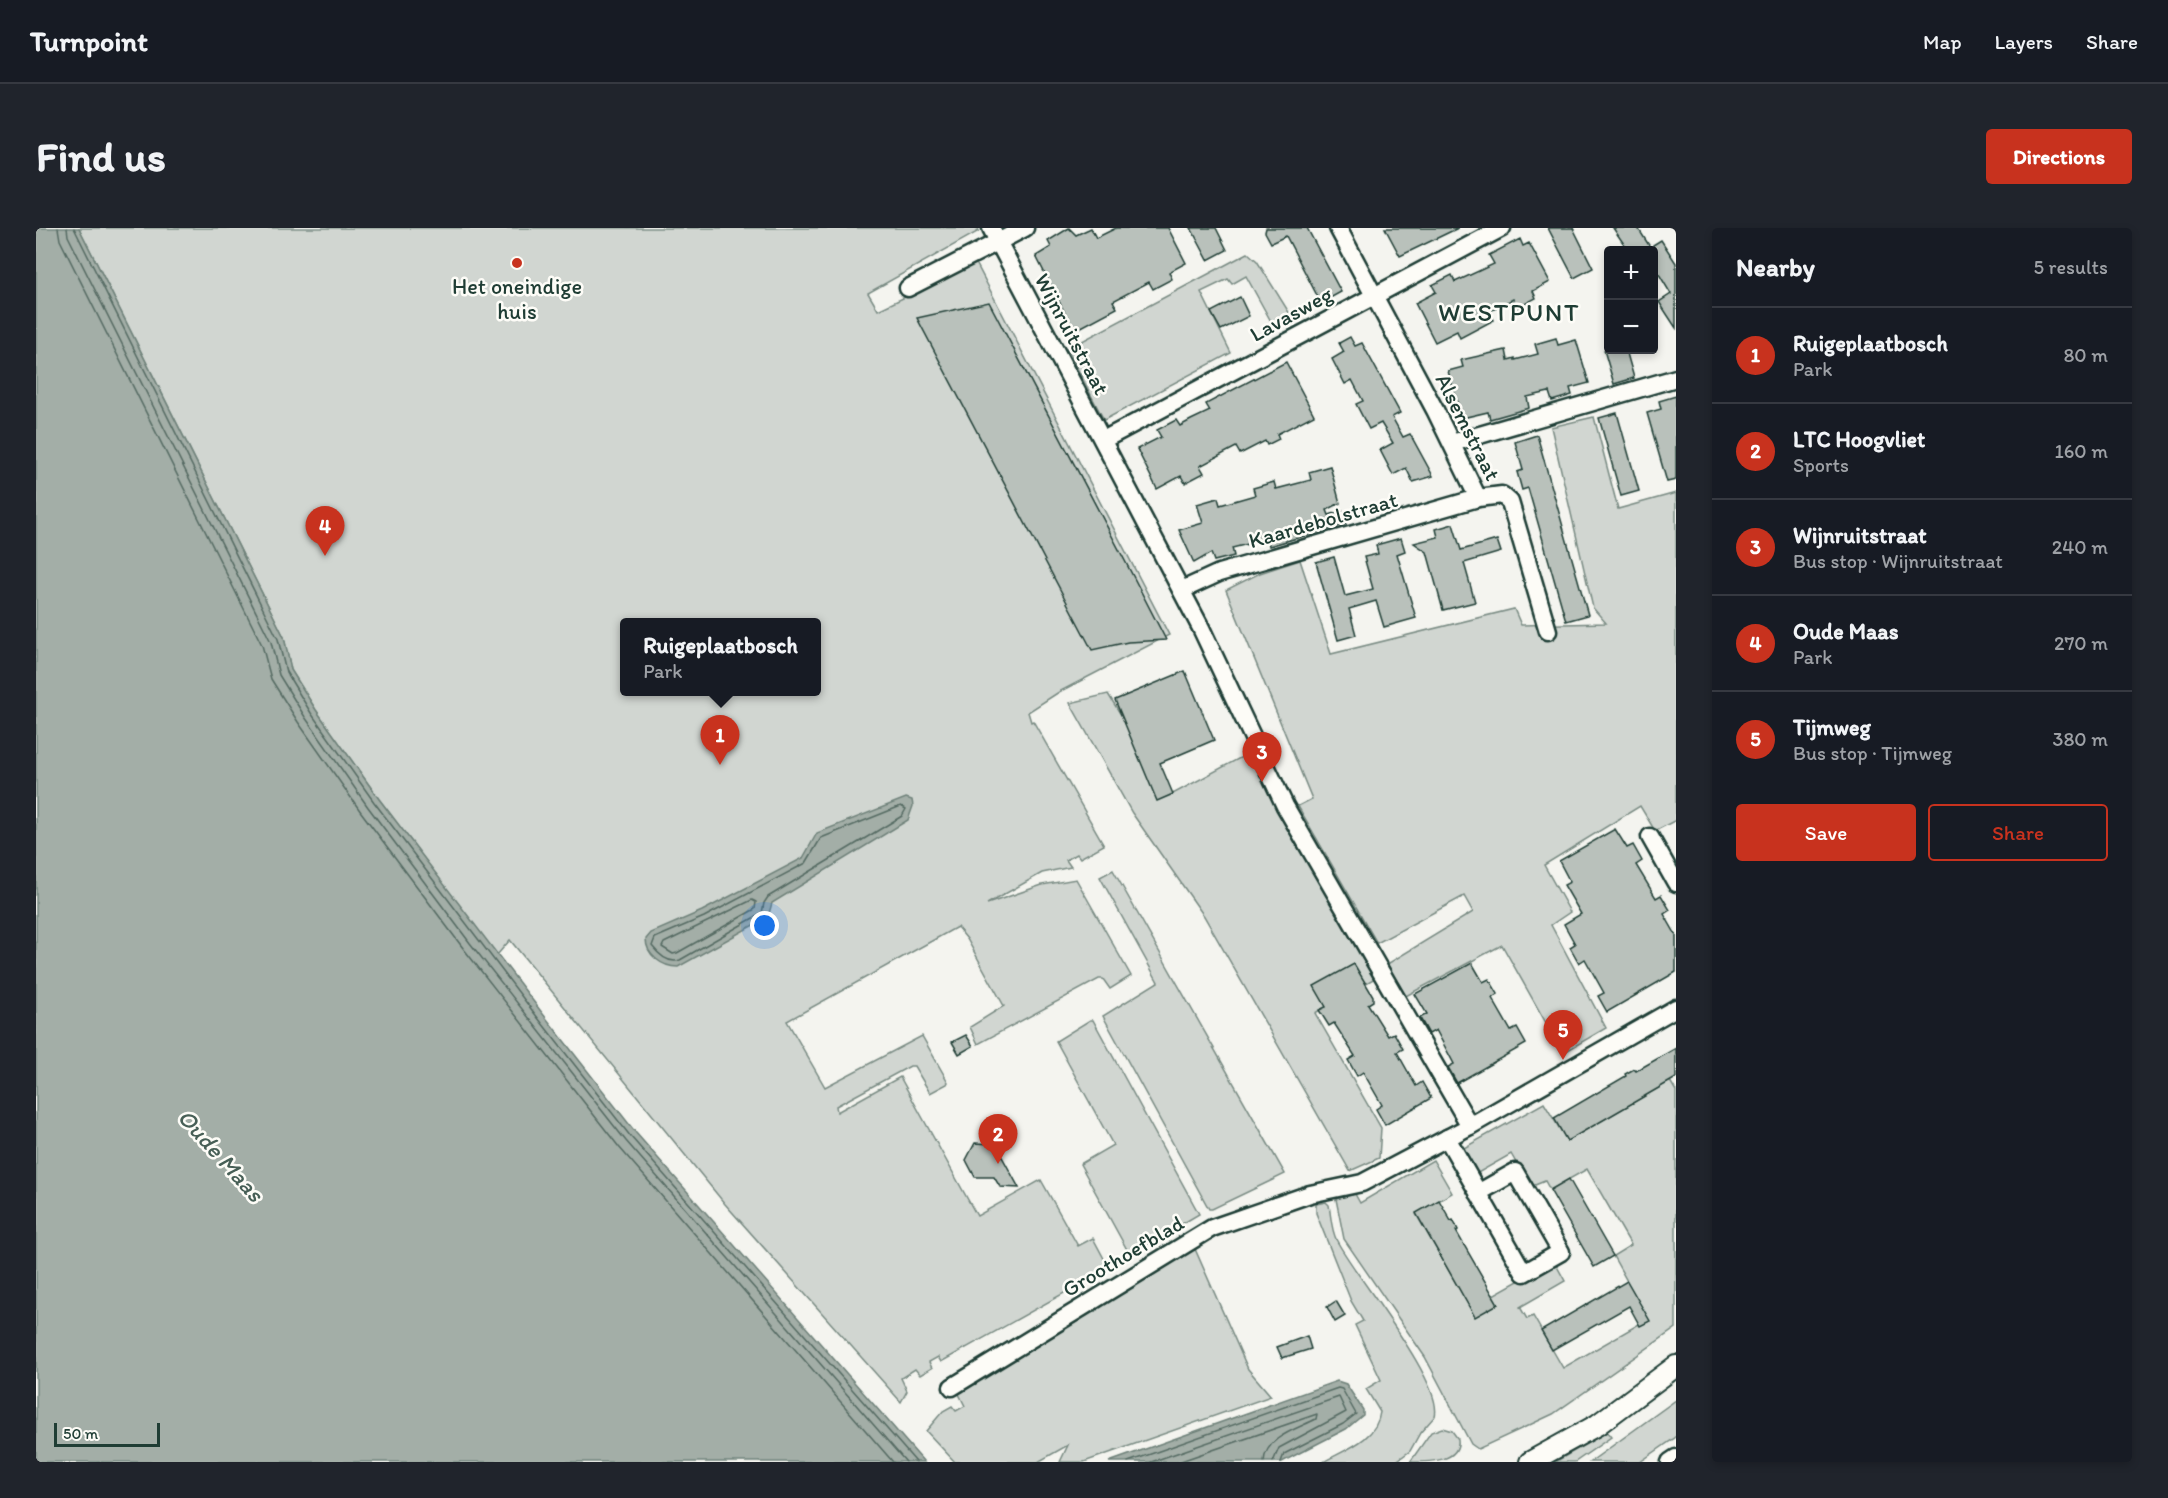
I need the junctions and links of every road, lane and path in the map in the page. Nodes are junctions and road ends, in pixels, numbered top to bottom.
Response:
1 (1024, 228) edge
2 (1338, 228) edge
3 (1502, 228) edge
4 (995, 235) edge
5 (908, 288) dead end
6 (1373, 295) junction
7 (1676, 378) edge
8 (1103, 440) junction
9 (1452, 443) junction
10 (1478, 498) junction
11 (1182, 590) junction
12 (1548, 631) dead end
13 (1650, 837) dead end
14 (1676, 883) edge
15 (1676, 1008) edge
16 (1470, 1126) junction
17 (1447, 1138) junction
18 (1478, 1193) junction
19 (1676, 1366) edge
20 (1676, 1372) edge
21 (952, 1387) dead end
22 (1649, 1388) junction
23 (1676, 1458) edge
24 (1530, 1462) edge
25 (1670, 1462) edge

1 - 4 street
2 - 6 street, Alsemstraat
3 - 6 street, Lavasweg
4 - 5 street
4 - 8 street, Wijnruitstraat
6 - 8 street, Lavasweg
6 - 9 street, Alsemstraat
7 - 9 street
8 - 11 street, Wijnruitstraat
9 - 10 street, Alsemstraat
10 - 11 street, Kaardebolstraat
10 - 12 street, Alsemstraat
11 - 16 street, Wijnruitstraat
13 - 14 street
15 - 16 street, Groothoefblad
16 - 17 street, Groothoefblad
17 - 18 street
17 - 21 street, Groothoefblad
18 - 18 street
19 - 22 main road
20 - 22 main road
22 - 24 main road
23 - 25 street

